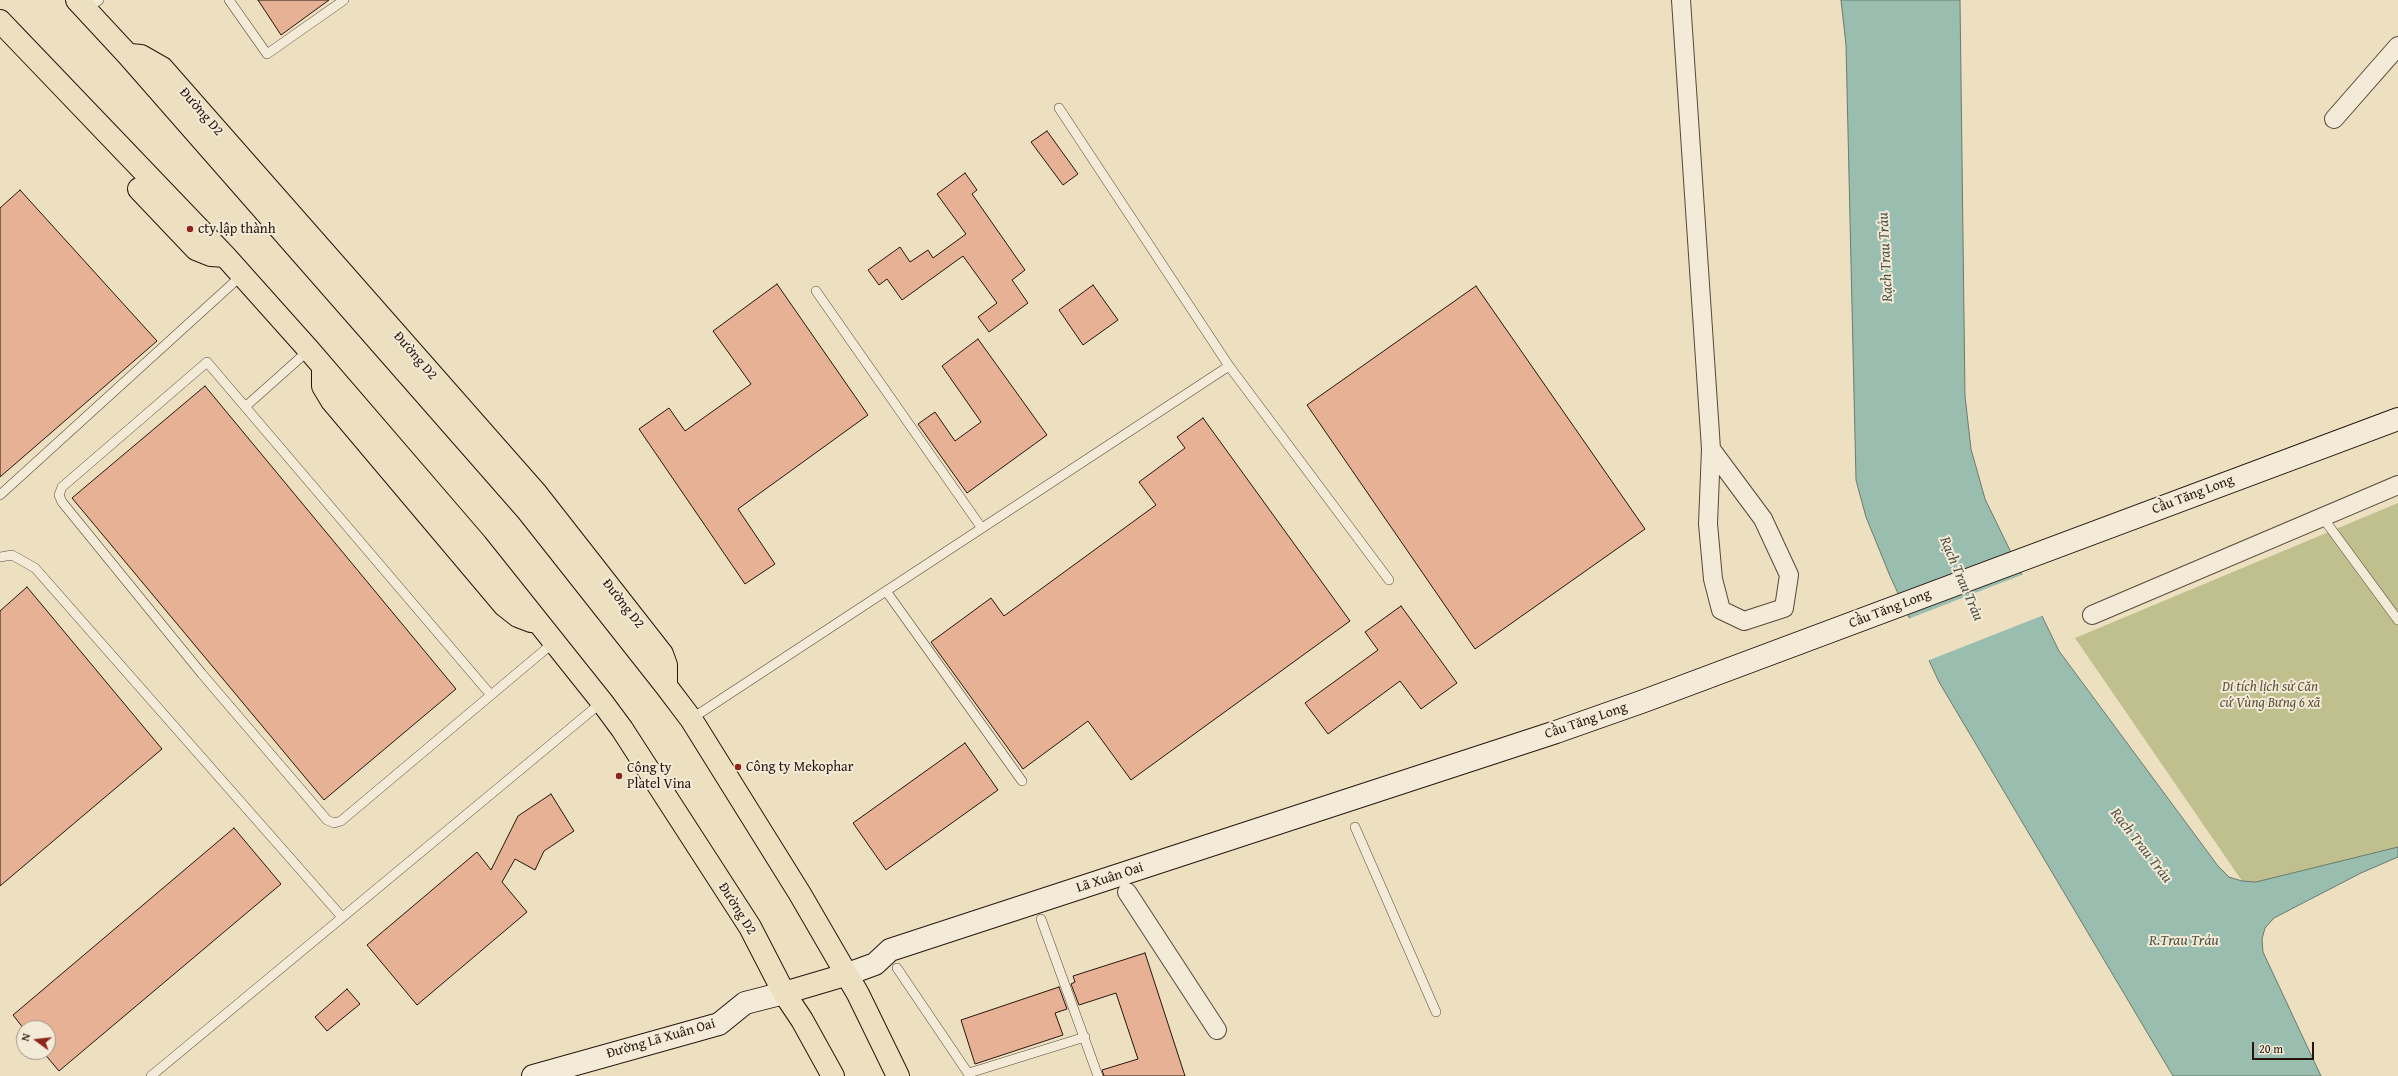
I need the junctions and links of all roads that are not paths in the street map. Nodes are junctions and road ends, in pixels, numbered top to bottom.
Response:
1 (230, 0) edge
2 (344, 0) edge
3 (1681, 0) edge
4 (87, 3) edge
5 (0, 21) edge
6 (2398, 46) edge
7 (1059, 108) dead end
8 (2334, 119) dead end
9 (242, 274) junction
10 (816, 291) dead end
11 (309, 350) junction
12 (1229, 366) junction
13 (245, 406) junction
14 (2398, 418) edge
15 (1711, 449) junction
16 (2398, 486) edge
17 (0, 495) edge
18 (2322, 518) junction
19 (981, 527) junction
20 (0, 557) edge
21 (1389, 580) dead end
22 (886, 591) junction
23 (2092, 615) dead end
24 (2398, 620) edge
25 (553, 643) junction
26 (490, 694) junction
27 (602, 702) junction
28 (691, 720) junction
29 (1022, 781) dead end
30 (1379, 789) joint
31 (1355, 827) dead end
32 (1127, 892) dead end
33 (342, 917) junction
34 (1041, 919) dead end
35 (897, 968) dead end
36 (845, 975) junction
37 (784, 993) junction
38 (1436, 1012) dead end
39 (871, 1020) junction
40 (1217, 1030) dead end
41 (1085, 1037) junction
42 (816, 1044) junction
43 (970, 1074) edge
44 (151, 1076) edge
45 (533, 1076) edge
46 (820, 1076) edge
47 (833, 1076) edge
48 (898, 1076) edge
49 (912, 1076) edge
50 (1098, 1076) edge

1 - 2 lane
3 - 15 street
4 - 28 main road, Đường D2
5 - 9 main road, Đường D2
6 - 8 street
7 - 12 lane
9 - 11 main road, Đường D2
9 - 17 lane
10 - 19 lane
11 - 13 lane
11 - 25 main road, Đường D2
12 - 19 lane
12 - 21 lane
13 - 26 lane
13 - 26 lane
14 - 30 main road, Cầu Tăng Long
15 - 15 street
16 - 18 street
18 - 23 street
18 - 24 lane
19 - 22 lane
20 - 33 lane
22 - 28 lane
22 - 29 lane
25 - 26 lane
25 - 27 main road, Đường D2
27 - 33 lane
27 - 37 main road, Đường D2
28 - 36 main road, Đường D2
30 - 36 main road, Lã Xuân Oai
31 - 38 lane
32 - 40 street
33 - 44 lane
34 - 41 lane
35 - 43 lane
36 - 37 main road
36 - 39 main road, Đường D2
37 - 42 main road, Đường D2
37 - 45 main road, Đường Lã Xuân Oai
39 - 48 main road, Đường D2
39 - 49 main road, Đường D2
41 - 43 lane
41 - 50 lane
42 - 46 main road, Đường D2
42 - 47 main road, Đường D2

